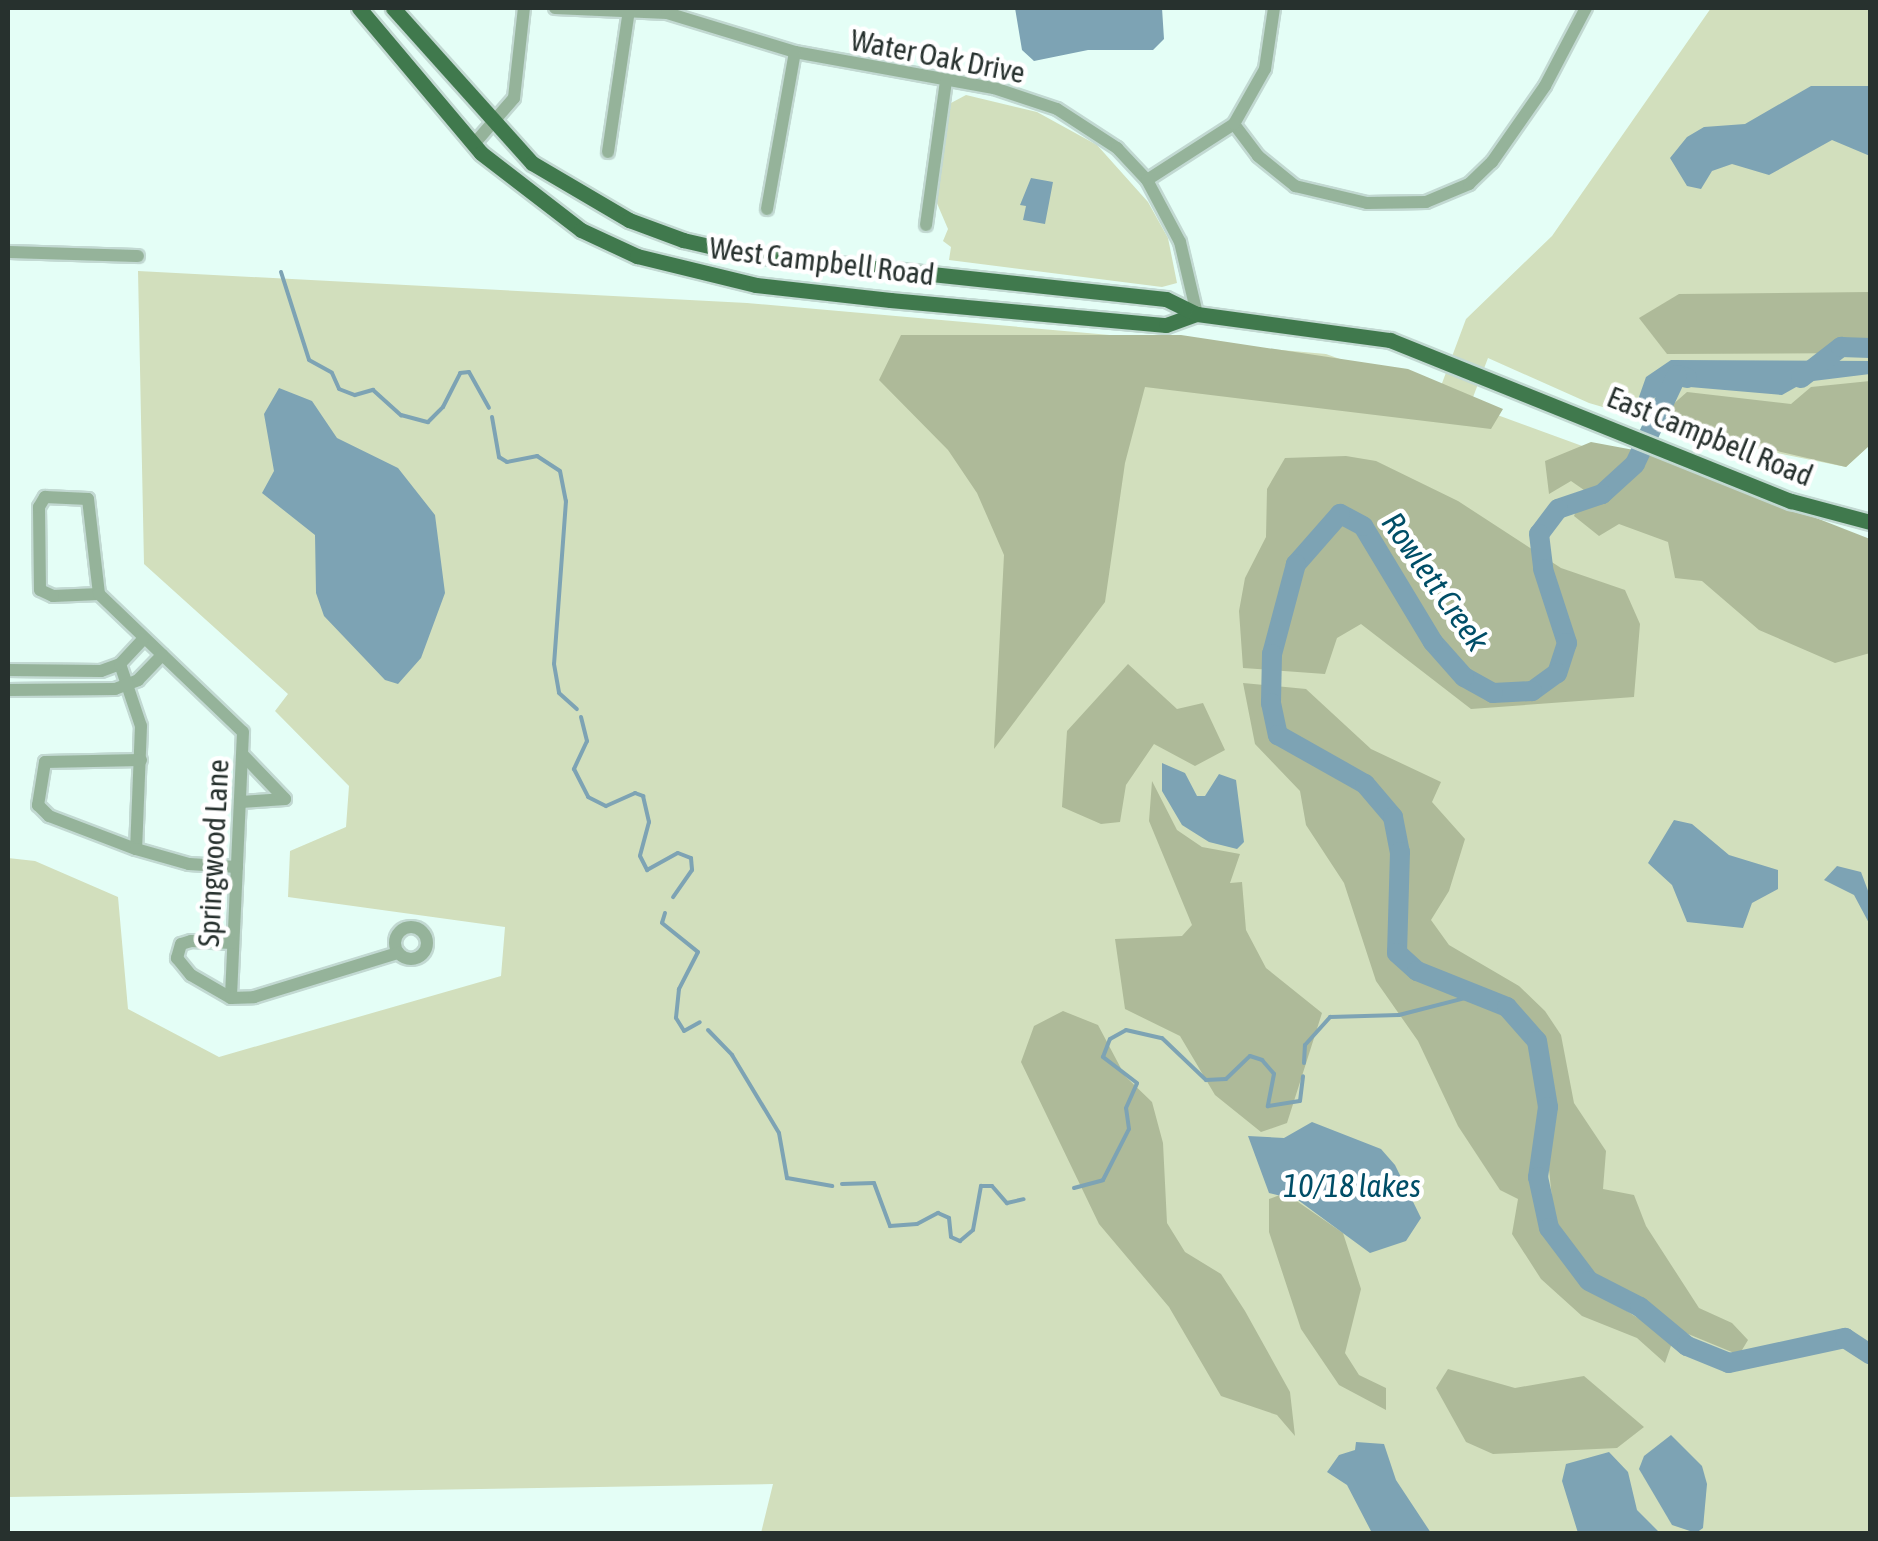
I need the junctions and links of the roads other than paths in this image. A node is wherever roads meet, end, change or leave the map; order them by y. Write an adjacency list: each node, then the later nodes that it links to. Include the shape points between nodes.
1 (359, 8): 12 (main road, West Campbell Road)
2 (393, 8): 11 (main road, West Campbell Road)
3 (524, 8): 11 (street, via 520,78)
4 (555, 8): 7 (street, Water Oak Drive)
5 (1274, 8): 10 (street, via 1265,69)
6 (1586, 8): 10 (street, via 1503,148 1483,172 1446,196 1401,205 1327,197 1277,175)
7 (629, 10): 8 (street, Water Oak Drive, via 667,13); 13 (street)
8 (794, 52): 9 (street, Water Oak Drive); 15 (street)
9 (946, 82): 14 (street, Water Oak Drive, via 1057,109 1116,148); 16 (street)
10 (1234, 124): 14 (street)
11 (495, 126): 12 (street); 19 (main road, West Campbell Road, via 532,163 577,192 683,240 801,261 1166,299)
12 (474, 144): 19 (main road, West Campbell Road, via 581,230 699,275 1130,322 1166,324)
13 (608, 152)
14 (1148, 180): 19 (street, Water Oak Drive, via 1180,242)
15 (766, 209)
16 (926, 225)
17 (8, 252): 18 (street)
18 (138, 256)
19 (1197, 314): 20 (main road, West Campbell Road, via 1390,340)
20 (1531, 392): 21 (main road, East Campbell Road, via 1790,501)
21 (1870, 522)
22 (99, 594): 22 (street, via 88,499 45,497 39,506 41,592); 23 (street, Springwood Lane)
23 (142, 640): 24 (street, Springwood Lane); 25 (street)
24 (162, 655): 27 (street); 29 (street, Springwood Lane, via 243,732)
25 (120, 664): 26 (street, via 101,671); 27 (street)
26 (8, 670)
27 (130, 684): 28 (street, via 102,691); 30 (street, via 140,716)
28 (8, 690)
29 (244, 756): 31 (street, Springwood Lane); 31 (street, via 284,799)
30 (141, 760): 32 (street); 32 (street, via 51,760 38,769 43,811)
31 (240, 802): 33 (street, Springwood Lane)
32 (136, 849): 33 (street, via 188,864)
33 (237, 868): 34 (street, Springwood Lane)
34 (232, 943): 36 (street, Springwood Lane); 36 (street, via 191,940 177,950 191,976)
35 (398, 953): 36 (street, via 254,998)
36 (232, 998)

